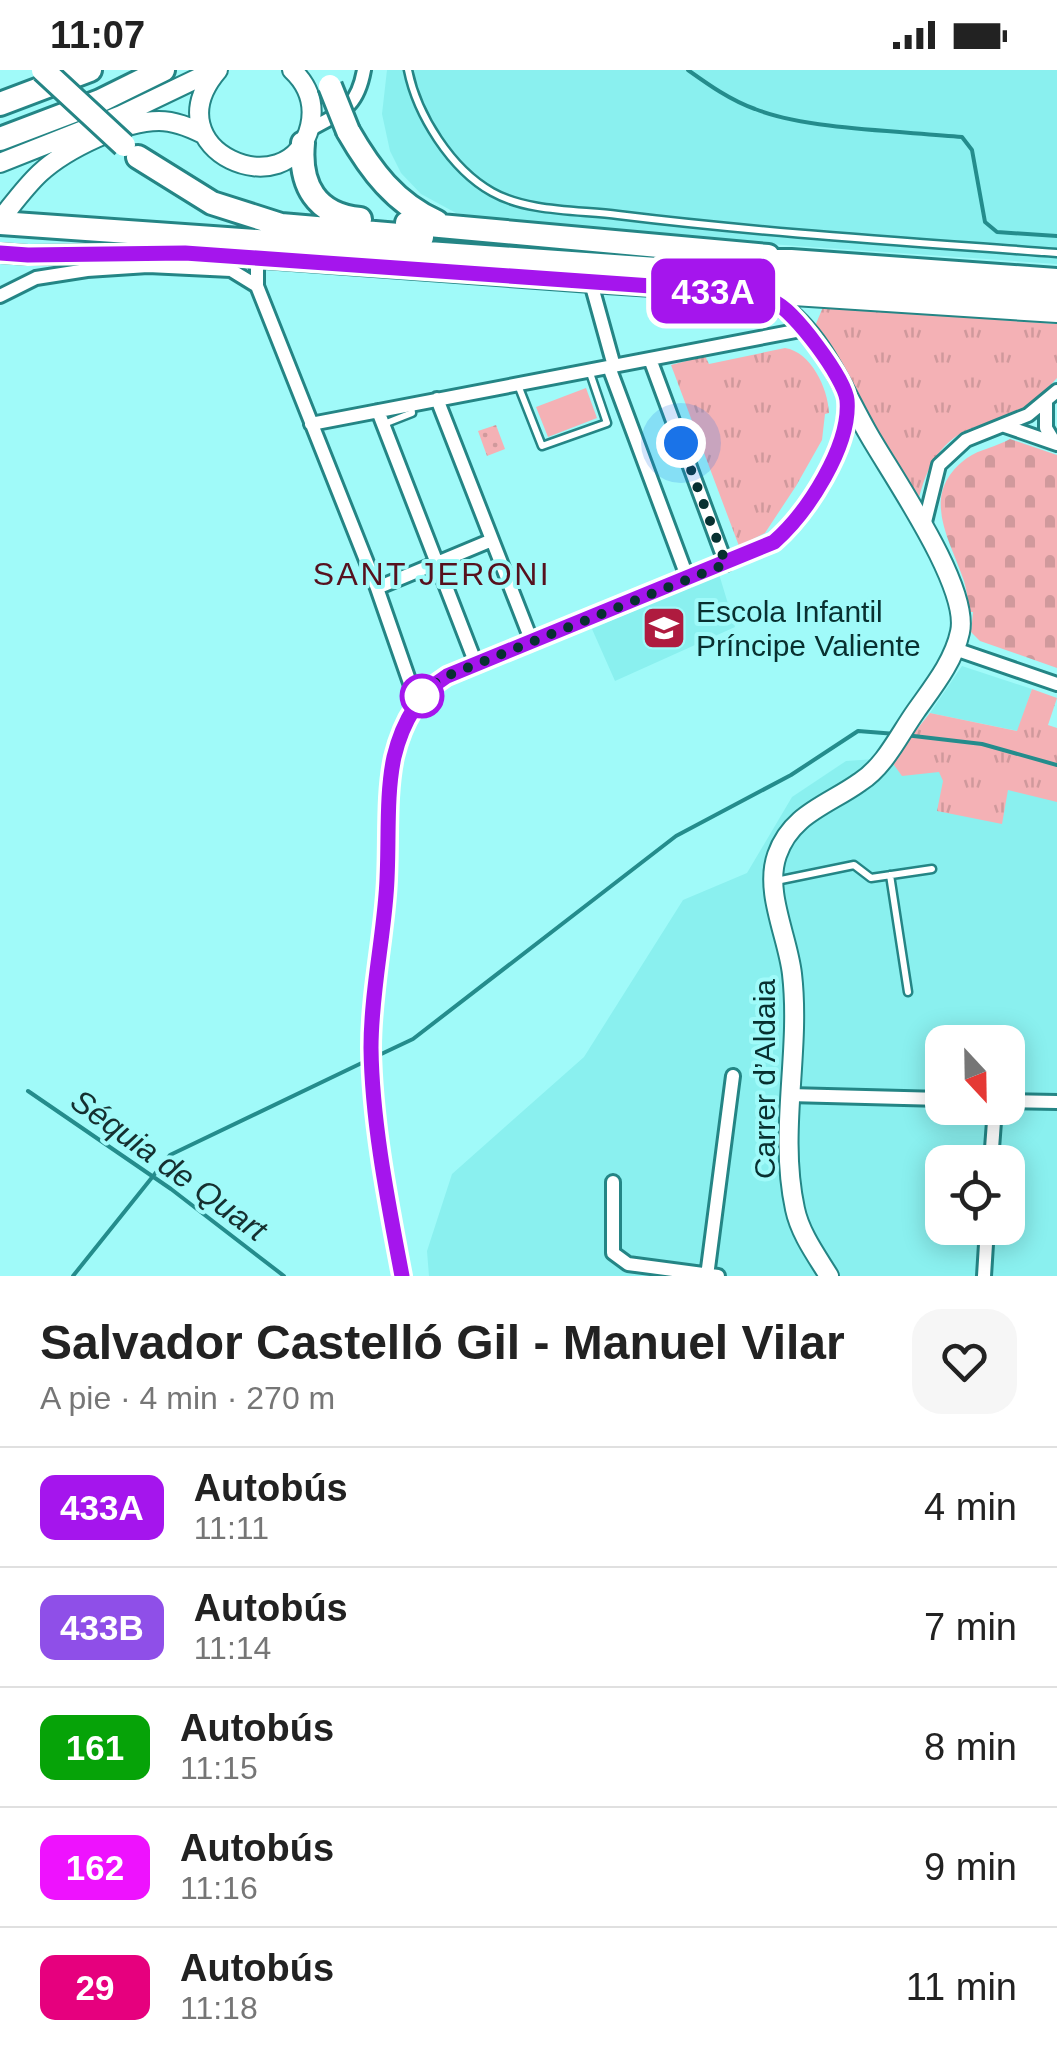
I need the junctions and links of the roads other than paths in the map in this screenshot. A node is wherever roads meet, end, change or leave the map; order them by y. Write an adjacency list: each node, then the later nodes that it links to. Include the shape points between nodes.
1 (43, 70): 14 (highway, bridge)
2 (90, 70): 9 (highway)
3 (163, 70): 13 (highway)
4 (216, 70): 11 (street, via 199,104); 15 (street)
5 (292, 70): 8 (street)
6 (364, 70): 10 (street)
7 (408, 70): 20 (lane, via 432,129 462,169 493,193 529,204 749,231)
8 (323, 85): 10 (street, via 332,107); 12 (street); 17 (highway, bridge, via 380,181)
9 (0, 104)
10 (349, 106): 12 (street)
11 (203, 134): 12 (street, via 226,159 251,167 285,160); 16 (street, via 154,121 90,142 39,174)
12 (306, 136): 17 (highway, via 306,185 331,213)
13 (0, 139)
14 (131, 151): 17 (highway, via 212,203 265,221); 18 (highway, via 178,193 231,222 281,235)
15 (0, 163)
16 (7, 222): 18 (highway)
17 (441, 233): 22 (highway)
18 (410, 250): 28 (highway)
19 (0, 252): 21 (street)
20 (1057, 253)
21 (262, 258): 23 (street); 24 (street)
22 (1057, 280)
23 (591, 284): 25 (street); 32 (street)
24 (256, 286): 26 (street, via 230,270 148,266 36,278); 40 (street)
25 (736, 292): 27 (street); 30 (street, Carrer d’Aldaia, via 777,302)
26 (0, 296)
27 (825, 296): 29 (street); 30 (street)
28 (1057, 297)
29 (1057, 312)
30 (806, 329): 31 (street); 36 (street, Carrer d’Aldaia)
31 (650, 359): 32 (street); 46 (street)
32 (612, 366): 33 (street); 47 (street)
33 (590, 370): 34 (street); 34 (lane, via 607,422 542,446)
34 (518, 384): 37 (street)
35 (1057, 391): 38 (street)
36 (847, 397): 43 (street, Carrer d’Aldaia); 46 (street, via 842,438 788,529)
37 (437, 400): 39 (street); 44 (street)
38 (1046, 403): 41 (street); 42 (street, via 1046,428)
39 (380, 417): 40 (street); 45 (street)
40 (312, 424): 48 (street)
41 (1005, 426): 42 (street); 43 (street, via 966,440 939,465)
42 (1056, 443)
43 (924, 528): 50 (street, Carrer d’Aldaia, via 961,609)
44 (492, 540): 45 (street); 49 (street)
45 (437, 562): 48 (street); 51 (street)
46 (726, 564): 47 (street)
47 (688, 579): 49 (street)
48 (377, 588): 53 (street)
49 (532, 642): 51 (street)
50 (954, 649): 52 (street); 56 (street, Carrer d’Aldaia, via 874,772 795,822 778,852)
51 (476, 664): 53 (street, via 430,686)
52 (1057, 684)
53 (416, 702): 66 (street, via 394,759 371,1048)
54 (932, 870): 55 (lane)
55 (890, 875): 56 (lane, via 871,878 854,864); 57 (lane)
56 (774, 881): 59 (street, Carrer d’Aldaia, via 794,1000)
57 (908, 992)
58 (733, 1076): 65 (street)
59 (788, 1095): 60 (street); 68 (street, Carrer d’Aldaia, via 796,1215)
60 (925, 1099)
61 (1025, 1101): 62 (street)
62 (1057, 1102)
63 (614, 1182): 65 (street, via 613,1253 628,1264)
64 (986, 1245): 69 (street)
65 (707, 1275): 67 (street)
66 (402, 1276)
67 (718, 1276)
68 (829, 1276)
69 (984, 1276)

